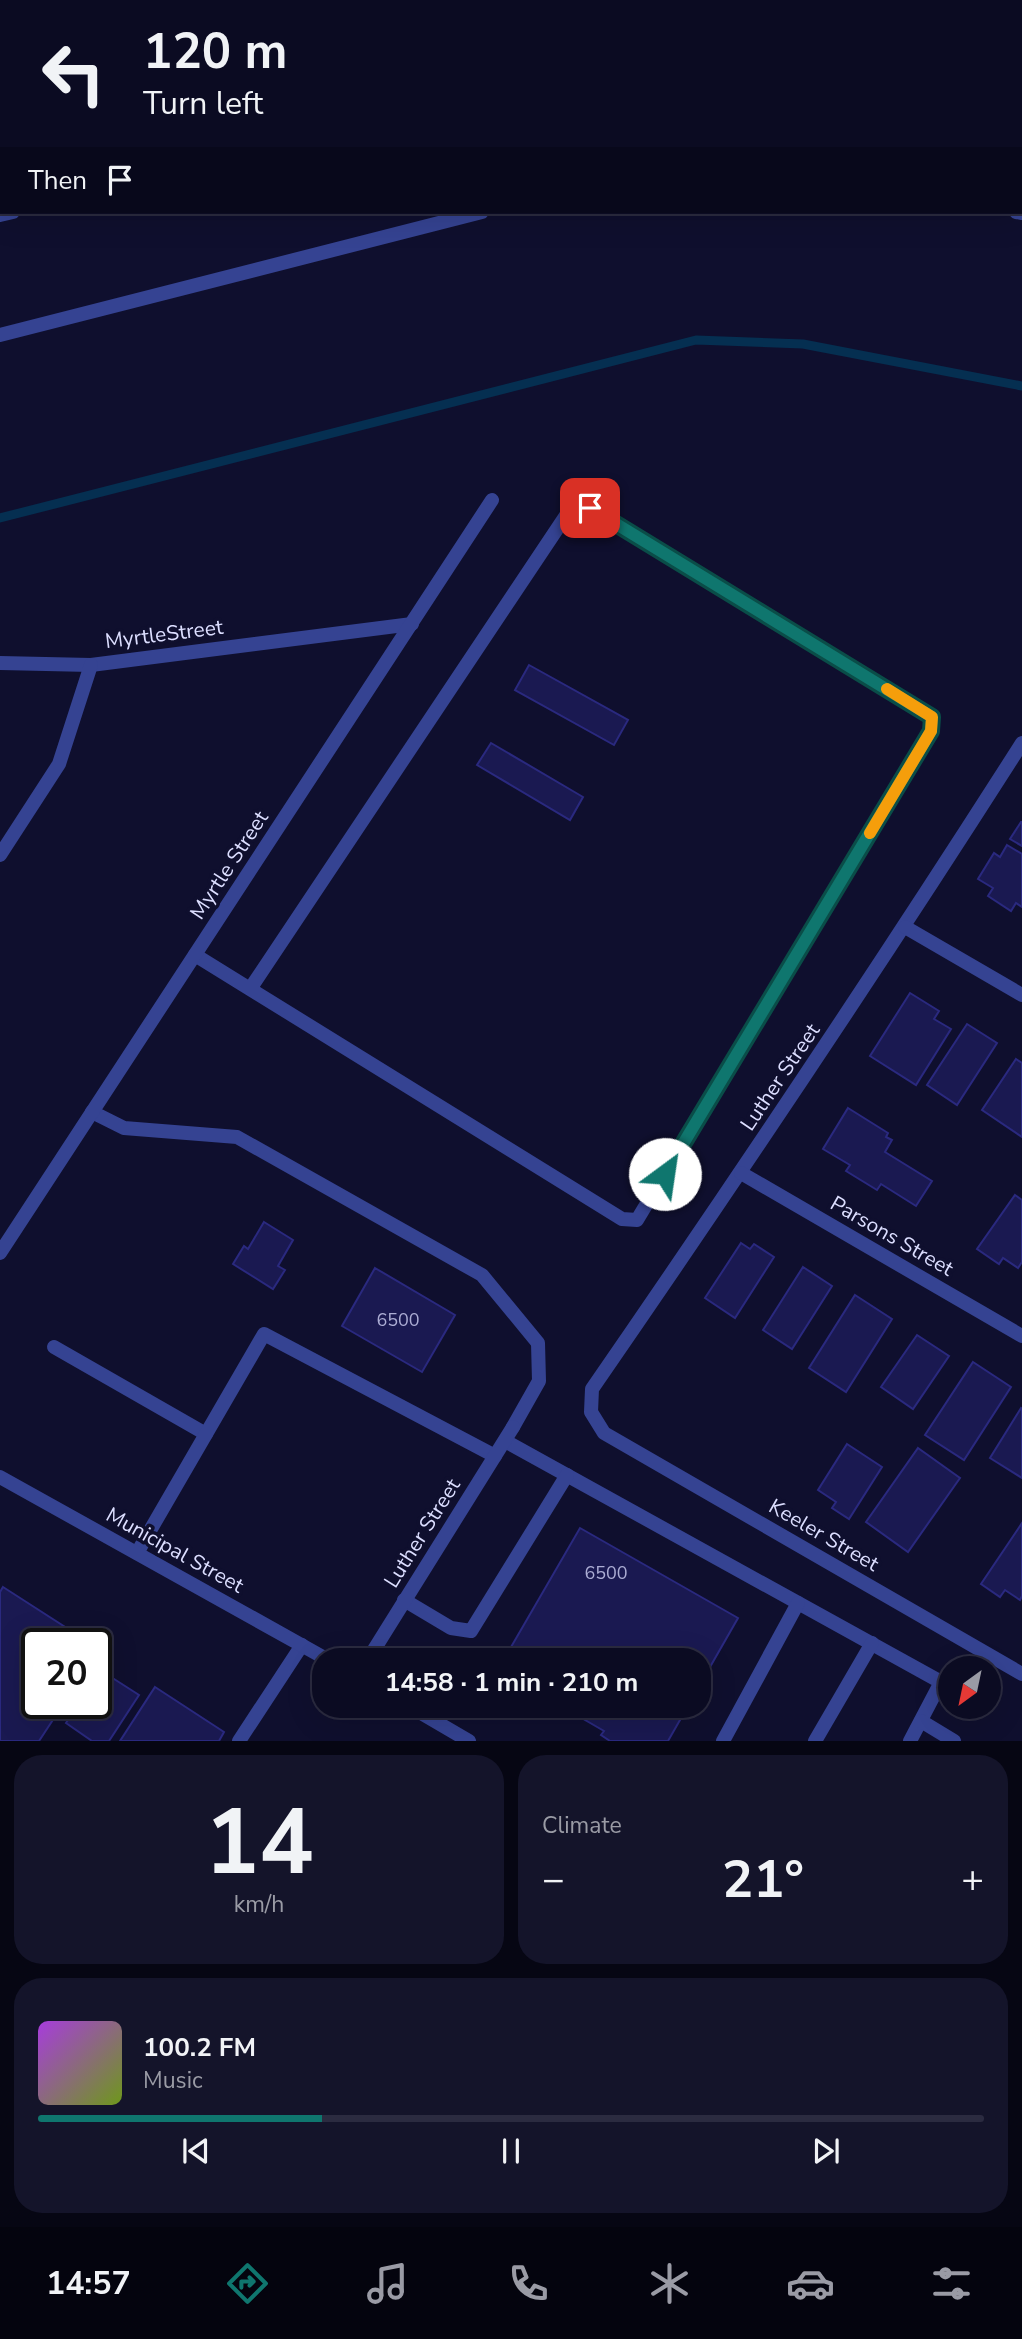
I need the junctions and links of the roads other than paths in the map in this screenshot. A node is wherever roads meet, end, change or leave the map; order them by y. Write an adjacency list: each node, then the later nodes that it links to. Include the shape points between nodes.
1 (474, 214): 2 (street)
2 (0, 335)
3 (492, 500): 4 (street, Myrtle Street)
4 (412, 624): 6 (street, MyrtleStreet); 10 (street, Myrtle Street)
5 (0, 663): 6 (street)
6 (91, 664): 8 (street, MyrtleStreet, via 59,764)
7 (1022, 743): 9 (street, Luther Street)
8 (0, 855)
9 (905, 927): 12 (street); 14 (street, Luther Street)
10 (195, 955): 11 (street); 13 (street, Myrtle Street)
11 (250, 989): 11 (street, via 622,1219 636,1220 931,731 932,717 590,508 569,512)
12 (1022, 995)
13 (92, 1112): 15 (street, Myrtle Street); 20 (street, Luther Street, via 124,1129 237,1137 482,1275 538,1343 539,1381)
14 (741, 1173): 16 (street, Parsons Street); 18 (street, Luther Street, via 592,1389 591,1412)
15 (0, 1253)
16 (1022, 1336)
17 (54, 1347): 19 (street)
18 (604, 1433): 31 (street, Keeler Street)
19 (206, 1434): 21 (street, via 264,1334); 24 (street)
20 (505, 1440): 21 (street, Luther Street); 22 (street)
21 (495, 1456): 25 (street, Luther Street)
22 (567, 1475): 25 (street, via 471,1631 452,1628); 26 (street)
23 (0, 1477): 24 (street, Municipal Street)
24 (137, 1553): 28 (street, Municipal Street)
25 (404, 1600): 29 (street, Luther Street)
26 (798, 1603): 27 (street); 36 (street)
27 (872, 1643): 33 (street, via 941,1682); 37 (street)
28 (302, 1645): 30 (street, Municipal Street); 34 (street)
29 (375, 1648)
30 (312, 1651)
31 (1022, 1674)
32 (430, 1718): 35 (street)
33 (921, 1721): 38 (street); 39 (street)
34 (239, 1741)
35 (469, 1741)
36 (723, 1741)
37 (815, 1741)
38 (910, 1741)
39 (954, 1741)

